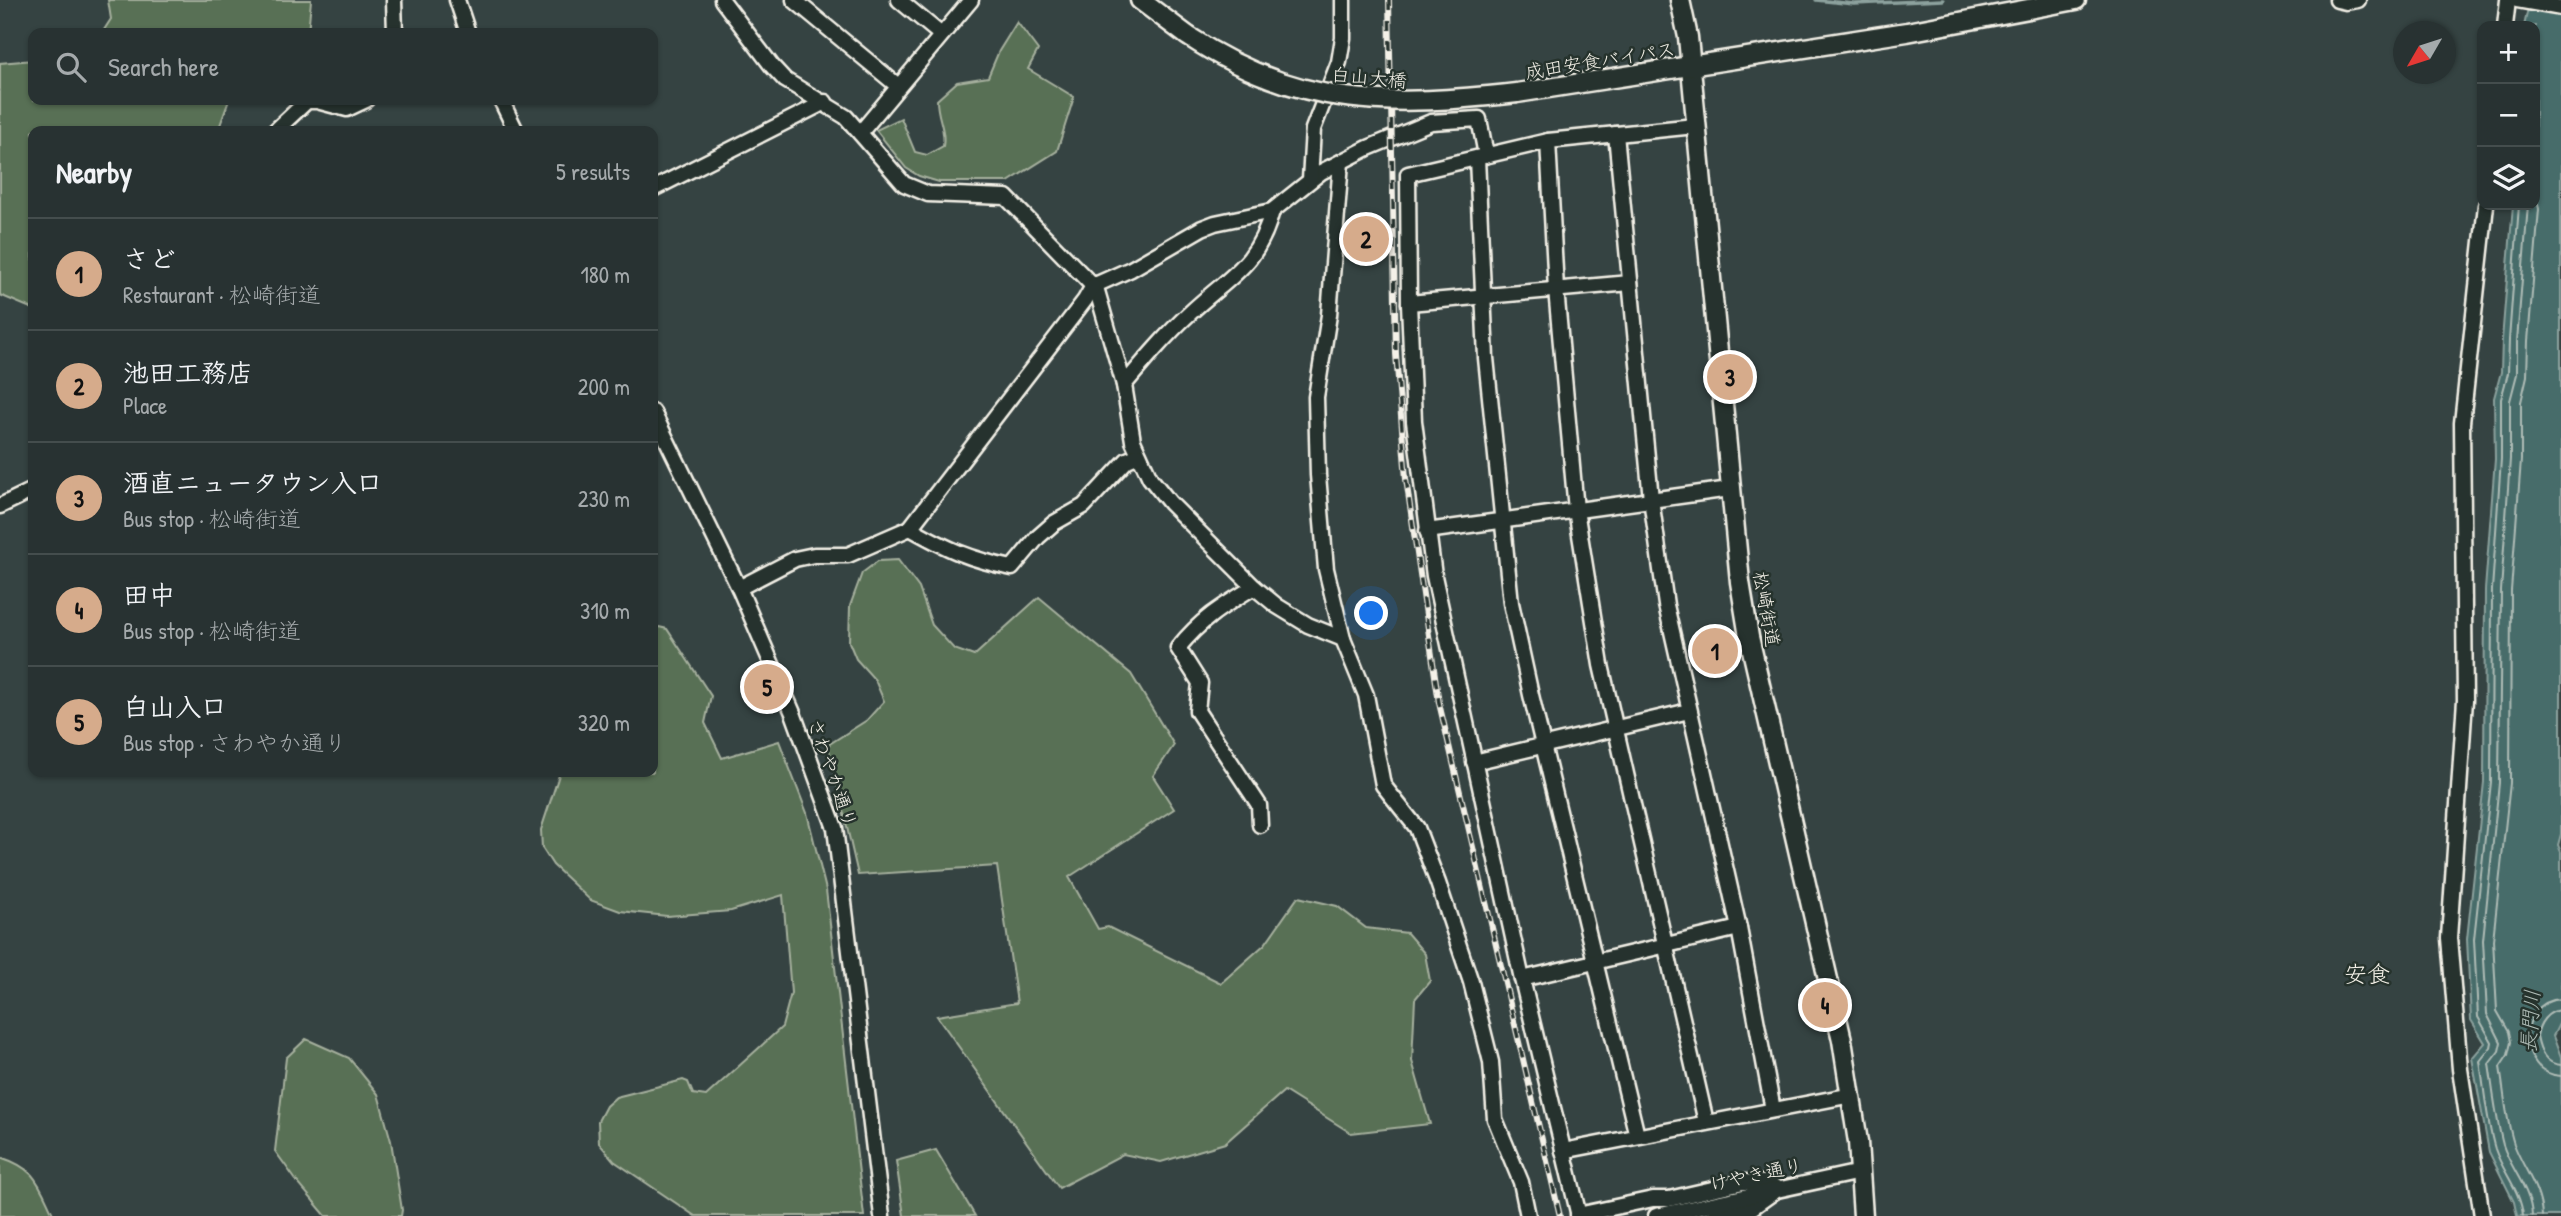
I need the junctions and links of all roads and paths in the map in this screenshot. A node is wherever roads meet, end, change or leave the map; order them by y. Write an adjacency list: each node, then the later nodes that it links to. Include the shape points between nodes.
1 (394, 0): 17 (street)
2 (457, 0): 18 (street)
3 (722, 0): 23 (street, via 779,73)
4 (794, 0): 21 (street)
5 (899, 0): 19 (street)
6 (971, 0): 19 (street)
7 (1140, 0): 22 (main road, 白山大橋, bridge, via 1214,53 1313,92 1348,99 1444,101)
8 (1343, 0): 36 (street, via 1339,62 1313,129)
9 (1681, 0): 20 (main road, 松崎街道)
10 (2076, 0): 20 (main road, 成田安食バイパス)
11 (2337, 0): 12 (street)
12 (2358, 0)
13 (2508, 0): 16 (street)
14 (2517, 0): 15 (street)
15 (2561, 8)
16 (2506, 21)
17 (395, 28)
18 (466, 28)
19 (940, 34): 21 (street)
20 (1690, 67): 22 (main road, 成田安食バイパス); 30 (main road, 松崎街道)
21 (898, 86): 31 (street)
22 (1517, 93)
23 (825, 102): 31 (street); 37 (street)
24 (303, 105): 28 (street)
25 (332, 105): 26 (street, via 347,109)
26 (355, 105)
27 (503, 105): 29 (street)
28 (280, 126)
29 (513, 126)
30 (1695, 126): 32 (street); 48 (main road, 松崎街道)
31 (860, 132): 41 (street, via 892,172 915,190 1006,197)
32 (1616, 134): 33 (street); 40 (street)
33 (1548, 141): 34 (street); 42 (street)
34 (1482, 156): 35 (street, via 1479,119 1431,122); 43 (street); 44 (street, via 1408,174)
35 (1342, 162): 36 (street); 58 (street, via 1329,315 1316,397 1326,569)
36 (1310, 180): 39 (street)
37 (658, 186)
38 (2485, 210): 82 (street, via 2462,423 2465,700 2449,938 2460,1069)
39 (1272, 211): 41 (street, via 1202,228); 45 (street, via 1260,246 1247,264 1189,313)
40 (1630, 284): 42 (street); 50 (street)
41 (1094, 285): 45 (street); 54 (street)
42 (1556, 289): 43 (street); 52 (street)
43 (1483, 295): 44 (street); 53 (street)
44 (1409, 303): 55 (street, via 1414,421)
45 (1124, 385): 47 (street)
46 (658, 422): 57 (street, さわやか通り)
47 (1139, 455): 54 (street, via 1127,460 1084,506 1038,537 1012,568 951,551); 56 (street, via 1170,503)
48 (1730, 489): 50 (street); 68 (main road, 松崎街道, via 1749,637)
49 (28, 492): 51 (street)
50 (1651, 499): 52 (street); 59 (street, via 1666,605)
51 (0, 506)
52 (1576, 510): 53 (street); 60 (street)
53 (1502, 520): 55 (street); 61 (street, via 1511,603)
54 (911, 528): 57 (street, via 848,555 795,559)
55 (1427, 531): 62 (street)
56 (1254, 587): 58 (street, via 1294,618); 63 (street, via 1214,611 1178,648 1200,683 1197,711 1259,805)
57 (739, 588): 77 (street, さわやか通り, via 793,713 835,828)
58 (1343, 639): 78 (street, via 1366,695 1383,785 1417,828 1471,982 1491,1062 1495,1119 1521,1182)
59 (1689, 711): 60 (street); 64 (street)
60 (1615, 727): 61 (street); 65 (street)
61 (1543, 745): 62 (street); 66 (street)
62 (1474, 762): 67 (street)
63 (1260, 825)
64 (1739, 928): 65 (street); 69 (street)
65 (1667, 945): 66 (street); 70 (street)
66 (1596, 961): 67 (street); 71 (street)
67 (1522, 979): 72 (street)
68 (1852, 1095): 69 (street); 73 (main road, 松崎街道)
69 (1773, 1110): 70 (street)
70 (1706, 1122): 71 (street)
71 (1637, 1136): 72 (street)
72 (1563, 1151): 76 (street)
73 (1860, 1172): 74 (street, けやき通り); 81 (main road, 松崎街道)
74 (1778, 1189): 75 (street); 76 (street, via 1768,1183 1743,1182); 79 (street, けやき通り)
75 (1750, 1212): 80 (street)
76 (1579, 1215)
77 (883, 1216)
78 (1528, 1216)
79 (1658, 1216)
80 (1714, 1216)
81 (1863, 1216)
82 (2482, 1216)

